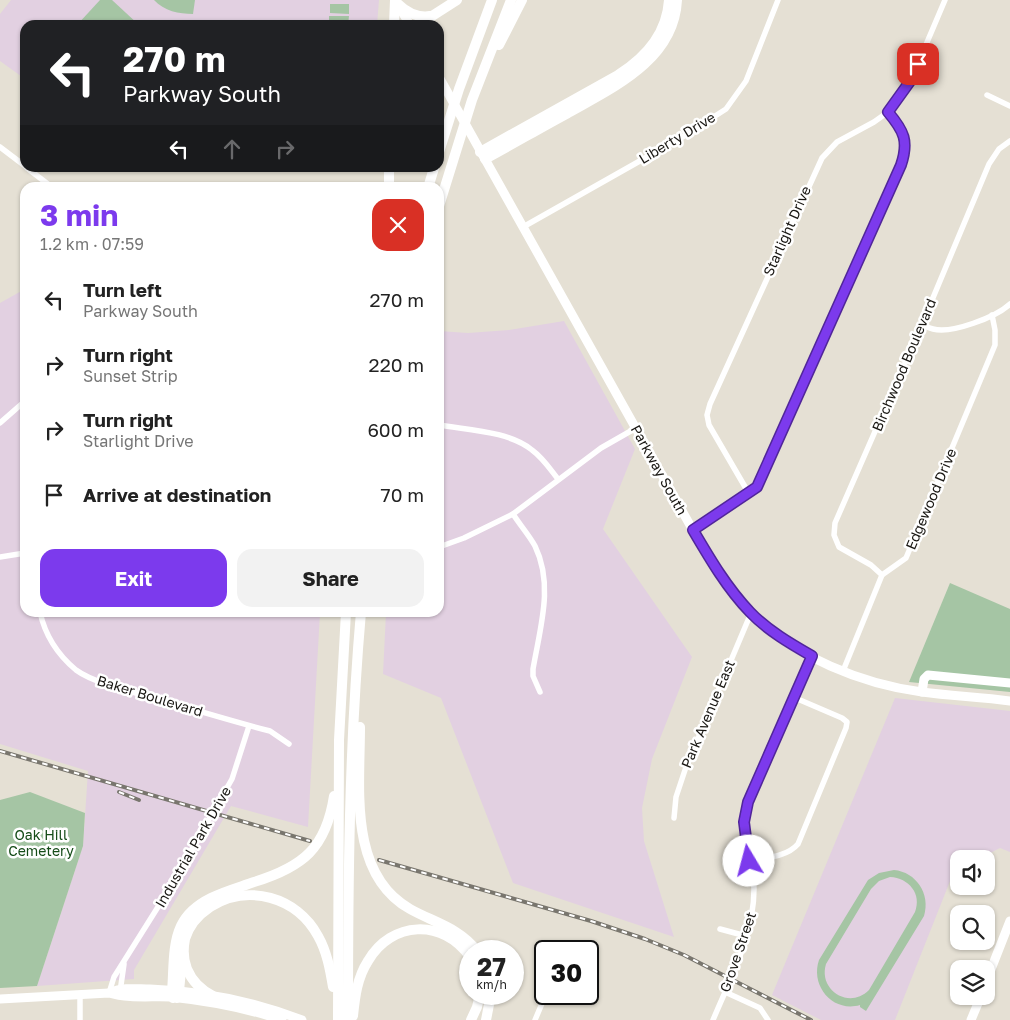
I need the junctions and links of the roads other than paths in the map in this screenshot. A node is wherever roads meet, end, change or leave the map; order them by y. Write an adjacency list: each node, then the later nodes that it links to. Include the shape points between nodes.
1 (457, 0): 10 (highway)
2 (492, 0): 19 (highway)
3 (511, 0): 16 (highway)
4 (522, 0): 16 (highway)
5 (670, 0): 22 (highway, via 660,32 632,66)
6 (677, 0): 22 (highway, via 666,38 638,71)
7 (778, 0): 27 (street, Liberty Drive, via 746,81 726,109)
8 (945, 0): 18 (street, Starlight Drive, via 911,80)
9 (396, 1): 10 (highway, via 408,12 420,16); 11 (highway); 12 (main road)
10 (436, 14): 13 (highway)
11 (394, 20)
12 (407, 20)
13 (426, 20)
14 (444, 87): 22 (main road, Parkway South)
15 (986, 95): 17 (street)
16 (472, 100): 26 (highway)
17 (1010, 106)
18 (888, 112): 36 (street, via 903,133 906,151 901,165 757,487); 36 (street, Starlight Drive, via 837,142 822,158 710,404 709,425)
19 (444, 137)
20 (1010, 141): 30 (street, Birchwood Boulevard, via 999,149 989,164)
21 (0, 147): 23 (street)
22 (483, 156): 27 (main road, Parkway South)
23 (20, 162)
24 (32, 172): 25 (street)
25 (45, 182)
26 (444, 190)
27 (523, 227): 34 (main road, Parkway South)
28 (1010, 304): 29 (street)
29 (992, 315): 30 (street, via 946,330); 42 (street, Edgewood Drive, via 995,346 906,558)
30 (922, 324): 42 (street, Birchwood Boulevard, via 835,523 834,535 839,547)
31 (20, 405): 32 (street)
32 (0, 423)
33 (444, 427): 35 (street, via 515,440 541,457)
34 (636, 428): 35 (street, via 600,448); 38 (main road, Parkway South)
35 (558, 479): 37 (street)
36 (748, 492): 38 (street)
37 (513, 514): 39 (street); 51 (street, via 534,545 544,574 545,602 533,669)
38 (693, 530): 43 (main road, Parkway South, via 709,559)
39 (444, 545)
40 (20, 554): 41 (street)
41 (0, 557)
42 (882, 575): 49 (street)
43 (751, 613): 48 (main road, Parkway South, via 785,641); 58 (street, Park Avenue East, via 686,767 676,797)
44 (42, 617): 55 (street, Baker Boulevard, via 60,654 89,677)
45 (346, 617): 56 (highway)
46 (361, 617): 47 (highway)
47 (359, 642): 64 (highway, via 361,815 370,864 377,880 392,897); 81 (highway, via 350,814)
48 (812, 656): 49 (main road, Parkway South); 53 (street, Grove Street)
49 (843, 671): 52 (main road, Parkway South)
50 (1010, 683): 52 (main road, via 928,675)
51 (540, 692)
52 (922, 692): 54 (main road, Parkway South)
53 (793, 697): 59 (street, Grove Street, via 748,802 744,822); 59 (street, via 842,718 847,722 846,728 798,844 786,853)
54 (1010, 701)
55 (250, 726): 57 (street, Baker Boulevard, via 270,732); 67 (street, Industrial Park Drive, via 232,779)
56 (340, 740): 72 (highway, via 331,809 315,846 287,870 218,894 193,910 178,935); 81 (highway)
57 (289, 744)
58 (674, 818)
59 (749, 861): 63 (street, Grove Street, via 754,887 753,912)
60 (1010, 921): 62 (main road)
61 (720, 929): 63 (street)
62 (1007, 935): 68 (main road)
63 (746, 936): 69 (street, Grove Street)
64 (465, 940)
65 (459, 945): 81 (highway, via 438,932 416,930 393,936 378,948 364,968)
66 (183, 951): 72 (highway); 74 (highway, via 191,976); 81 (highway, via 194,921 216,903 249,895 278,900 301,914 318,935)
67 (125, 962): 70 (street, Industrial Park Drive, via 111,982); 71 (street, Industrial Park Drive)
68 (995, 962)
69 (725, 992): 89 (street, Grove Street); 90 (street, via 760,1008)
70 (109, 993): 71 (main road); 73 (main road)
71 (120, 993): 72 (main road)
72 (175, 994): 74 (main road); 83 (main road)
73 (80, 995): 75 (main road); 82 (street)
74 (213, 996): 84 (main road)
75 (0, 999)
76 (478, 1005): 85 (highway)
77 (481, 1005): 86 (highway)
78 (489, 1005): 87 (highway)
79 (541, 1005): 88 (street)
80 (978, 1005): 91 (main road)
81 (346, 1017)
82 (80, 1020)
83 (282, 1020)
84 (302, 1020)
85 (471, 1020)
86 (478, 1020)
87 (486, 1020)
88 (535, 1020)
89 (713, 1020)
90 (768, 1020)
91 (972, 1020)

